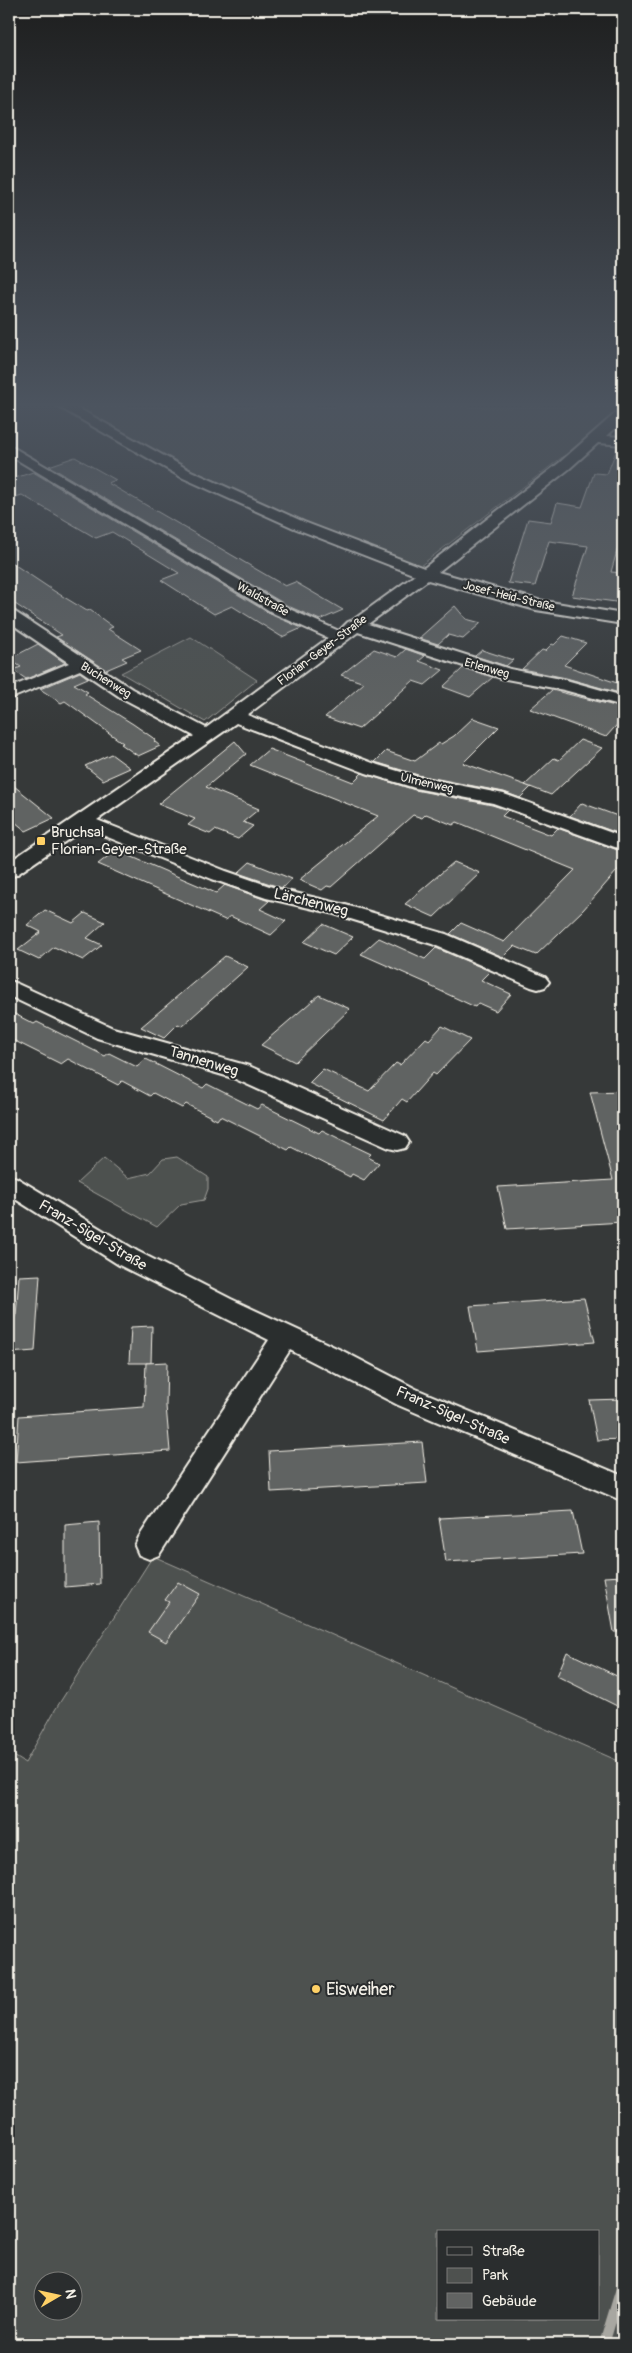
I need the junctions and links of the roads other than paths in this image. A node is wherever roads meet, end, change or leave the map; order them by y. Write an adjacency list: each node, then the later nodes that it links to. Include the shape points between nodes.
1 (123, 517): 8 (street, Waldstraße, via 281,611)
2 (281, 517): 4 (street, Josef-Heid-Straße)
3 (498, 517): 4 (street, Florian-Geyer-Straße)
4 (426, 574): 6 (street, Josef-Heid-Straße, via 536,605); 7 (street, Florian-Geyer-Straße)
5 (9, 615): 9 (street, Buchenweg)
6 (623, 619)
7 (354, 625): 8 (street, Florian-Geyer-Straße); 11 (street, Erlenweg, via 507,674 566,685)
8 (339, 637): 12 (street, Florian-Geyer-Straße)
9 (80, 664): 10 (street); 13 (street, Buchenweg, via 126,693)
10 (9, 694)
11 (623, 701)
12 (234, 716): 13 (street, Florian-Geyer-Straße); 15 (street, Ulmenweg, via 372,769 415,782 497,798)
13 (208, 736): 14 (street, Florian-Geyer-Straße)
14 (84, 821): 16 (street, Florian-Geyer-Straße); 17 (street, Lärchenweg, via 273,894 335,908 439,939)
15 (623, 844)
16 (11, 865)
17 (538, 982)
18 (9, 987): 19 (street, Tannenweg, via 105,1033 241,1072)
19 (397, 1142)
20 (9, 1184): 21 (street, Franz-Sigel-Straße, via 128,1258)
21 (285, 1337): 22 (street, Franz-Sigel-Straße, via 407,1397); 23 (street)
22 (623, 1489)
23 (149, 1546)

